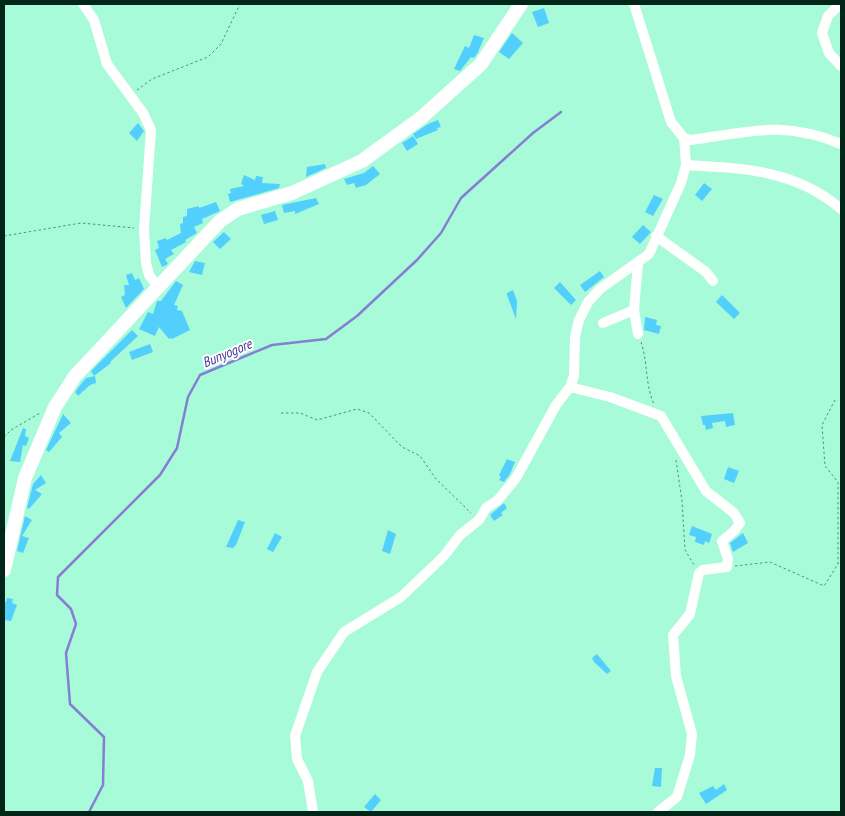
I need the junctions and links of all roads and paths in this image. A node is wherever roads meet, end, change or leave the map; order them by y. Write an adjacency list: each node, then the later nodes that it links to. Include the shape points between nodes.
1 (83, 4): 7 (street, via 94,20 107,64)
2 (240, 4): 7 (path, via 221,44 208,57 152,79)
3 (521, 4): 17 (main road, via 482,64 421,118 362,161 292,193 238,209 220,221)
4 (634, 4): 8 (street, via 671,122)
5 (840, 4): 6 (street, via 828,16 822,33 829,53)
6 (841, 66)
7 (130, 95): 12 (street, via 150,130)
8 (684, 138): 9 (street, via 691,140 777,128); 10 (street)
9 (841, 144)
10 (686, 165): 11 (street, via 791,178 812,188); 14 (street)
11 (841, 209)
12 (144, 230): 13 (path, via 81,223); 17 (street, via 149,275)
13 (4, 236)
14 (656, 236): 15 (street, via 649,254); 16 (street, via 706,272)
15 (638, 262): 18 (street); 21 (street, via 600,289 578,320 574,376)
16 (713, 281)
17 (158, 287): 23 (main road, via 74,376)
18 (634, 310): 19 (street); 20 (street)
19 (604, 323)
20 (638, 334): 25 (path, via 646,354 650,396)
21 (570, 387): 25 (street); 28 (street, via 556,405 516,478 498,500 486,508)
22 (835, 400): 29 (path, via 822,425 825,466 838,482 838,564 824,586 770,562)
23 (54, 407): 26 (path, via 32,417); 30 (main road, via 24,478)
24 (281, 414): 28 (path, via 300,414 317,420 357,409 369,413 402,447 420,456 436,479)
25 (661, 416): 29 (street, via 706,491 734,513 740,523 722,541)
26 (4, 437)
27 (675, 454): 31 (path, via 685,550)
28 (479, 520): 32 (street, via 460,535 444,556 401,597 344,632 317,672 295,736 297,759 308,781)
29 (727, 567): 31 (street)
30 (4, 570)
31 (699, 573): 33 (street, via 690,614 673,635 676,676 692,734 690,755 677,797)
32 (313, 812)
33 (658, 812)

